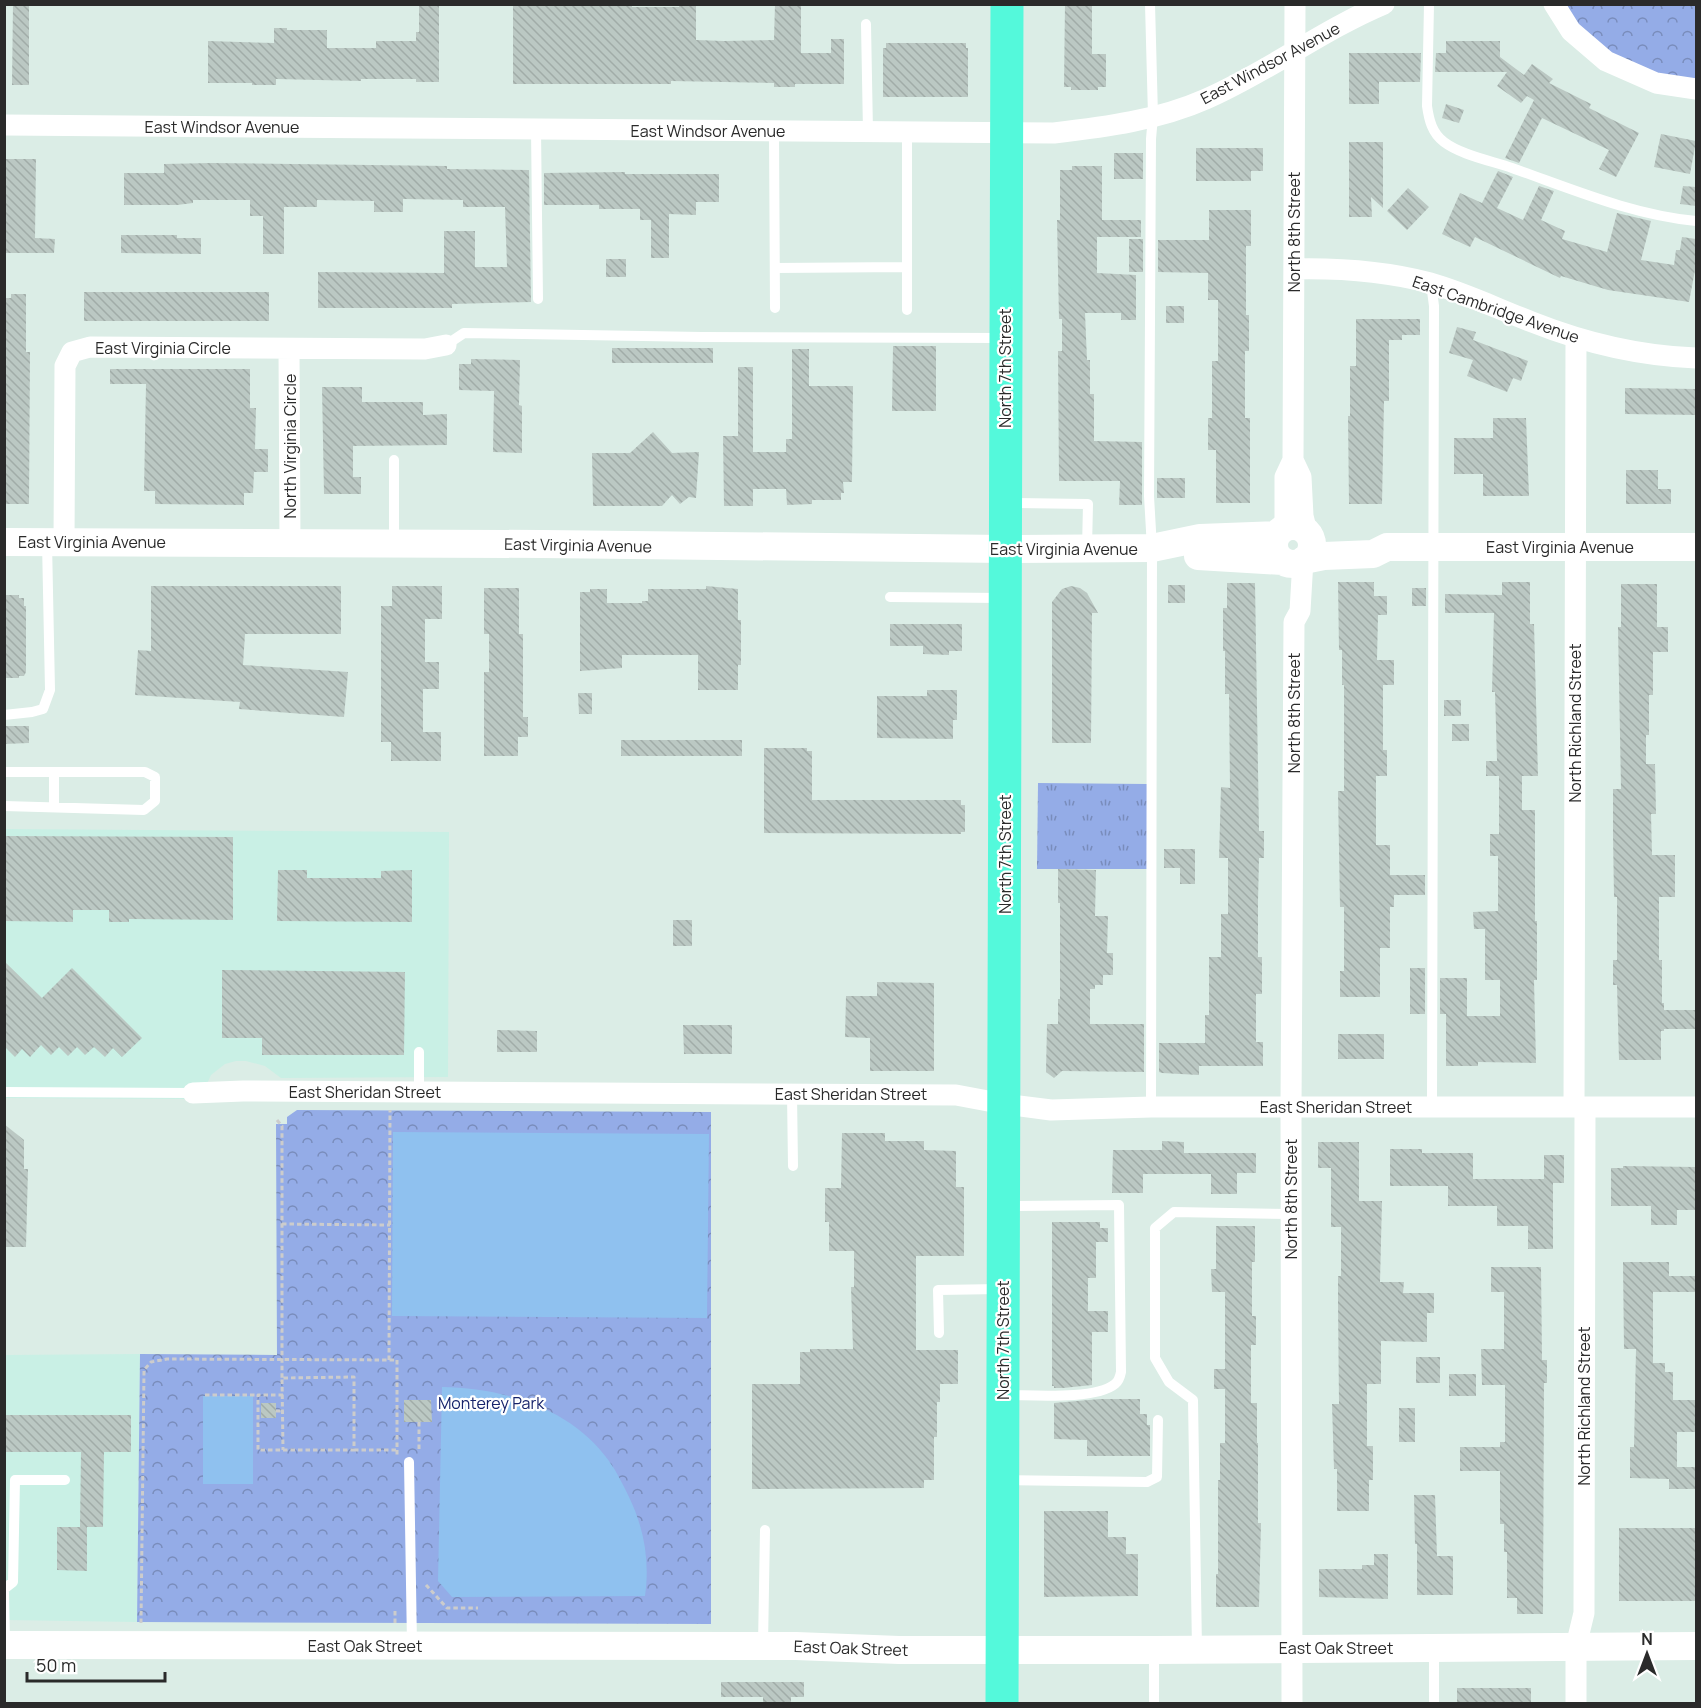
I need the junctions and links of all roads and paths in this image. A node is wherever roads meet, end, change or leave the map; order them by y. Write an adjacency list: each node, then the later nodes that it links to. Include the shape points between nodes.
1 (1007, 4): 16 (main road, North 7th Street)
2 (1150, 4): 10 (lane)
3 (1295, 4): 8 (street, North 8th Street)
4 (1384, 4): 8 (street, East Windsor Avenue)
5 (1428, 4): 17 (lane, via 1427,106 1434,132 1443,142 1638,212)
6 (1554, 4): 9 (street, via 1571,31 1606,61 1656,83)
7 (866, 24): 14 (lane)
8 (1295, 51): 10 (street, East Windsor Avenue, via 1205,99); 20 (street, North 8th Street)
9 (1696, 89)
10 (1154, 116): 16 (street, East Windsor Avenue, via 1076,130); 40 (lane, via 1149,496)
11 (4, 125): 12 (street, East Windsor Avenue)
12 (536, 129): 13 (street, East Windsor Avenue); 22 (lane)
13 (774, 131): 14 (street, East Windsor Avenue); 19 (lane)
14 (868, 132): 15 (street, East Windsor Avenue)
15 (907, 132): 16 (street, East Windsor Avenue); 18 (lane)
16 (1006, 133): 25 (main road, North 7th Street)
17 (1696, 221)
18 (907, 267): 19 (lane); 24 (lane)
19 (775, 268): 23 (lane)
20 (1294, 269): 21 (street, East Cambridge Avenue, via 1368,271); 36 (street, North 8th Street, via 1293,460 1301,477 1303,516)
21 (1431, 283): 26 (street, East Cambridge Avenue); 41 (lane)
22 (538, 299)
23 (775, 308)
24 (907, 310)
25 (1005, 338): 27 (lane, via 464,333); 31 (main road, North 7th Street)
26 (1576, 338): 29 (street, East Cambridge Avenue, via 1628,351); 37 (street, North Richland Street)
27 (446, 345): 28 (street, East Virginia Circle, via 425,349)
28 (290, 349): 33 (street, East Virginia Circle, via 90,347 72,352 65,366); 34 (street, North Virginia Circle)
29 (1696, 358)
30 (394, 460): 35 (lane)
31 (1005, 503): 39 (lane, via 1088,504); 42 (main road, North 7th Street)
32 (4, 542): 33 (street, East Virginia Avenue)
33 (56, 542): 34 (street, East Virginia Avenue); 45 (lane, via 48,697 43,709)
34 (290, 543): 35 (street, East Virginia Avenue)
35 (394, 543): 42 (street, East Virginia Avenue)
36 (1293, 547): 40 (street, East Virginia Avenue, via 1200,557); 41 (street, East Virginia Avenue, via 1371,539 1387,548); 58 (street, North 8th Street, via 1287,572 1287,611 1294,622)
37 (1575, 547): 38 (street, East Virginia Avenue); 41 (street, East Virginia Avenue); 59 (street, North Richland Street)
38 (1696, 547)
39 (1088, 548): 40 (street, East Virginia Avenue); 42 (street, East Virginia Avenue)
40 (1152, 548): 57 (lane)
41 (1434, 548): 56 (lane)
42 (1006, 549): 44 (main road, North 7th Street)
43 (890, 597): 44 (lane)
44 (1005, 598): 55 (main road, North 7th Street)
45 (4, 714)
46 (4, 772): 47 (lane)
47 (54, 772): 49 (lane); 49 (lane, via 145,772 155,777 155,801 144,810)
48 (4, 807): 49 (lane)
49 (54, 807)
50 (419, 1052): 52 (lane)
51 (4, 1092): 53 (lane, East Sheridan Street)
52 (419, 1092): 53 (street, East Sheridan Street); 54 (street, East Sheridan Street)
53 (193, 1093)
54 (792, 1094): 55 (street, East Sheridan Street, via 956,1095); 63 (lane)
55 (1004, 1104): 57 (street, East Sheridan Street, via 1051,1110); 64 (main road, North 7th Street)
56 (1432, 1106): 58 (street, East Sheridan Street); 59 (street, East Sheridan Street)
57 (1151, 1107): 58 (street, East Sheridan Street)
58 (1291, 1107): 65 (street, North 8th Street)
59 (1579, 1107): 60 (street, East Sheridan Street); 95 (street, North Richland Street, via 1584,1613)
60 (1696, 1107)
61 (390, 1108): 67 (path)
62 (278, 1120): 66 (path, via 282,1126)
63 (794, 1166)
64 (1004, 1206): 68 (main road, North 7th Street); 76 (lane, via 1119,1205 1121,1372 1118,1382 1093,1394)
65 (1291, 1214): 98 (street, North 8th Street); 101 (lane, via 1174,1212 1155,1228 1155,1358 1168,1382 1193,1400)
66 (282, 1224): 67 (path); 70 (path)
67 (390, 1225): 71 (path)
68 (1004, 1288): 69 (lane, via 938,1290); 76 (main road, North 7th Street)
69 (939, 1333)
70 (282, 1360): 71 (path); 72 (path); 91 (path, via 167,1359 151,1362 144,1370)
71 (389, 1360): 82 (path, via 398,1360 397,1450)
72 (282, 1378): 75 (path); 82 (path, via 354,1377)
73 (205, 1395): 74 (path)
74 (258, 1395): 75 (path); 81 (path, via 258,1450)
75 (283, 1395): 78 (path)
76 (1003, 1396): 86 (main road, North 7th Street)
77 (276, 1412): 78 (path)
78 (283, 1412): 81 (path)
79 (1158, 1420): 86 (lane, via 1157,1477 1147,1482)
80 (419, 1422): 83 (path)
81 (283, 1450): 82 (path)
82 (354, 1450)
83 (419, 1450)
84 (409, 1462): 88 (lane)
85 (65, 1479): 89 (lane, via 15,1479 13,1582)
86 (1003, 1480): 99 (main road, North 7th Street)
87 (765, 1530): 94 (lane)
88 (411, 1571): 90 (path, via 426,1572 426,1587 447,1608); 93 (lane)
89 (4, 1591): 92 (lane)
90 (478, 1608)
91 (141, 1624)
92 (5, 1645): 93 (street, East Oak Street)
93 (412, 1646): 94 (street, East Oak Street)
94 (763, 1646): 99 (street, East Oak Street)
95 (1576, 1646): 96 (street, East Oak Street); 97 (street, East Oak Street); 106 (street, North Richland Street)
96 (1696, 1646)
97 (1434, 1647): 98 (street, East Oak Street); 105 (lane)
98 (1292, 1648): 101 (street, East Oak Street); 104 (street, North 8th Street)
99 (1002, 1650): 100 (street, East Oak Street); 102 (main road, North 7th Street)
100 (1154, 1650): 101 (street, East Oak Street); 103 (lane)
101 (1197, 1650)
102 (1002, 1704)
103 (1154, 1704)
104 (1292, 1704)
105 (1434, 1704)
106 (1576, 1704)

